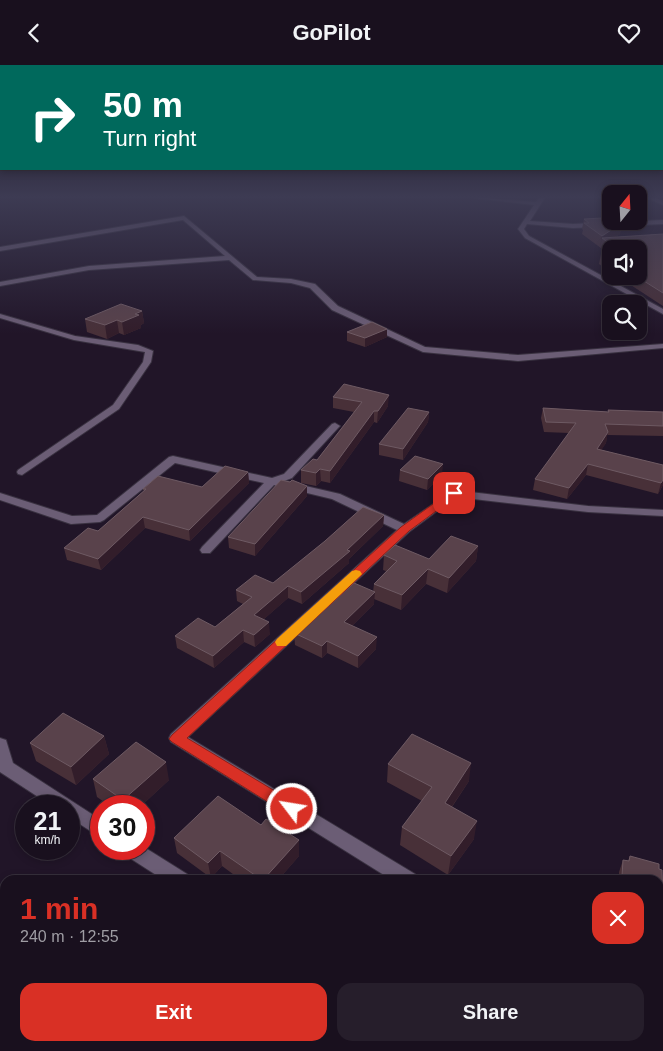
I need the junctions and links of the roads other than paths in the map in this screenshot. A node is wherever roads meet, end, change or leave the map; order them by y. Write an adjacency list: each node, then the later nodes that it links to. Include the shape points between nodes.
1 (41, 242): 4 (street)
2 (212, 242): 5 (street)
3 (535, 242): 7 (street)
4 (0, 249)
5 (231, 258): 6 (street, via 89,268); 9 (street, via 255,279 312,286 335,308 423,349 518,358)
6 (0, 283)
7 (663, 312)
8 (0, 316): 11 (street, via 74,338 149,351 147,362 116,407)
9 (663, 346)
10 (335, 426): 12 (street, via 288,476)
11 (22, 472)
12 (271, 482): 13 (street, via 173,459 100,518 71,520); 15 (street, via 336,496); 16 (street)
13 (0, 496)
14 (663, 513): 15 (street, via 588,509 454,493)
15 (405, 529): 21 (street, via 177,739)
16 (206, 550)
17 (0, 744): 18 (street, via 6,767)
18 (49, 795)
19 (149, 860): 20 (street)
20 (172, 875)
21 (400, 875)

